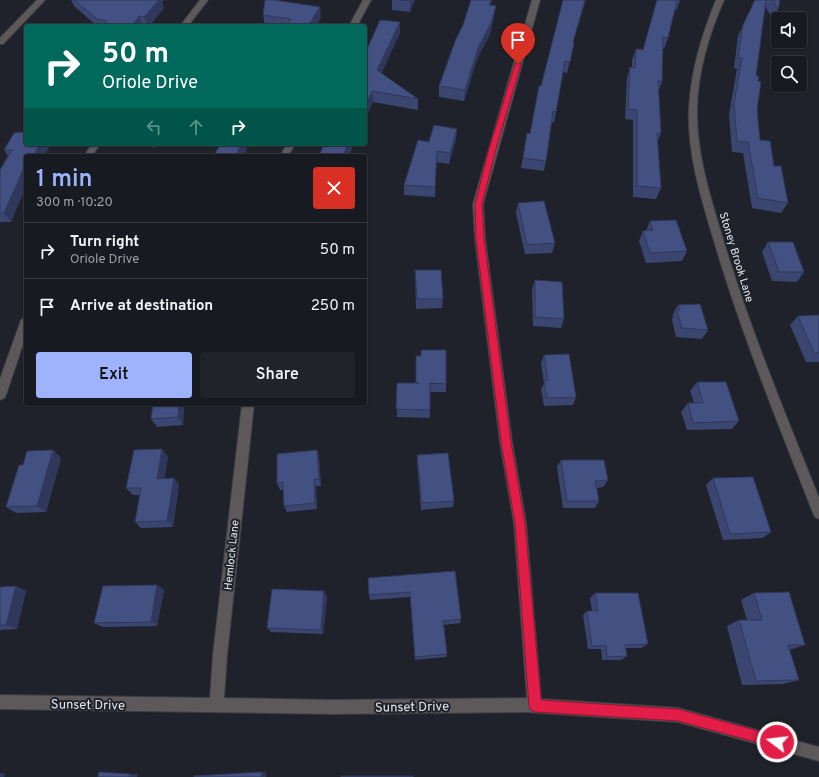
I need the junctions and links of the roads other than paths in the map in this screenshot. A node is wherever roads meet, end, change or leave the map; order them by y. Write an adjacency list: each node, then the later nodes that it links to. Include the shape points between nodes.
1 (41, 0): 8 (street)
2 (204, 0): 6 (street)
3 (367, 0): 7 (street)
4 (536, 0): 15 (street, via 478,204 506,442 520,523)
5 (720, 0): 12 (street, Stoney Brook Lane, via 710,21 694,84 693,122 697,161 731,285)
6 (186, 24)
7 (354, 24)
8 (0, 42)
9 (24, 326): 10 (street)
10 (0, 395)
11 (248, 406): 14 (street, Hemlock Lane, via 220,656)
12 (819, 513)
13 (0, 702): 14 (street, Sunset Drive)
14 (217, 705): 15 (street, Sunset Drive)
15 (535, 706): 16 (street, Sunset Drive, via 678,715)
16 (819, 754)

